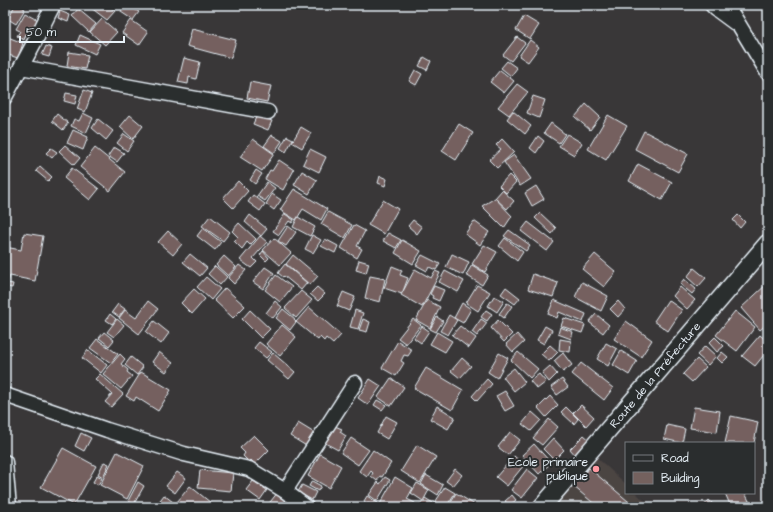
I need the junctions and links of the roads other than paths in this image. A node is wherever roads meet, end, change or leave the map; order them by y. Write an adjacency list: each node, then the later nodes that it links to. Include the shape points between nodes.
1 (53, 5): 5 (street)
2 (712, 5): 4 (street)
3 (727, 5): 4 (street)
4 (739, 26): 6 (street)
5 (21, 67): 7 (street); 8 (street)
6 (768, 73)
7 (5, 97)
8 (268, 112)
9 (768, 243): 16 (street, Route de la Préfecture)
10 (355, 383): 13 (street)
11 (5, 395): 13 (street, via 184,454 249,469)
12 (5, 462): 14 (street)
13 (285, 491): 15 (street)
14 (10, 507)
15 (306, 507)
16 (542, 507)

